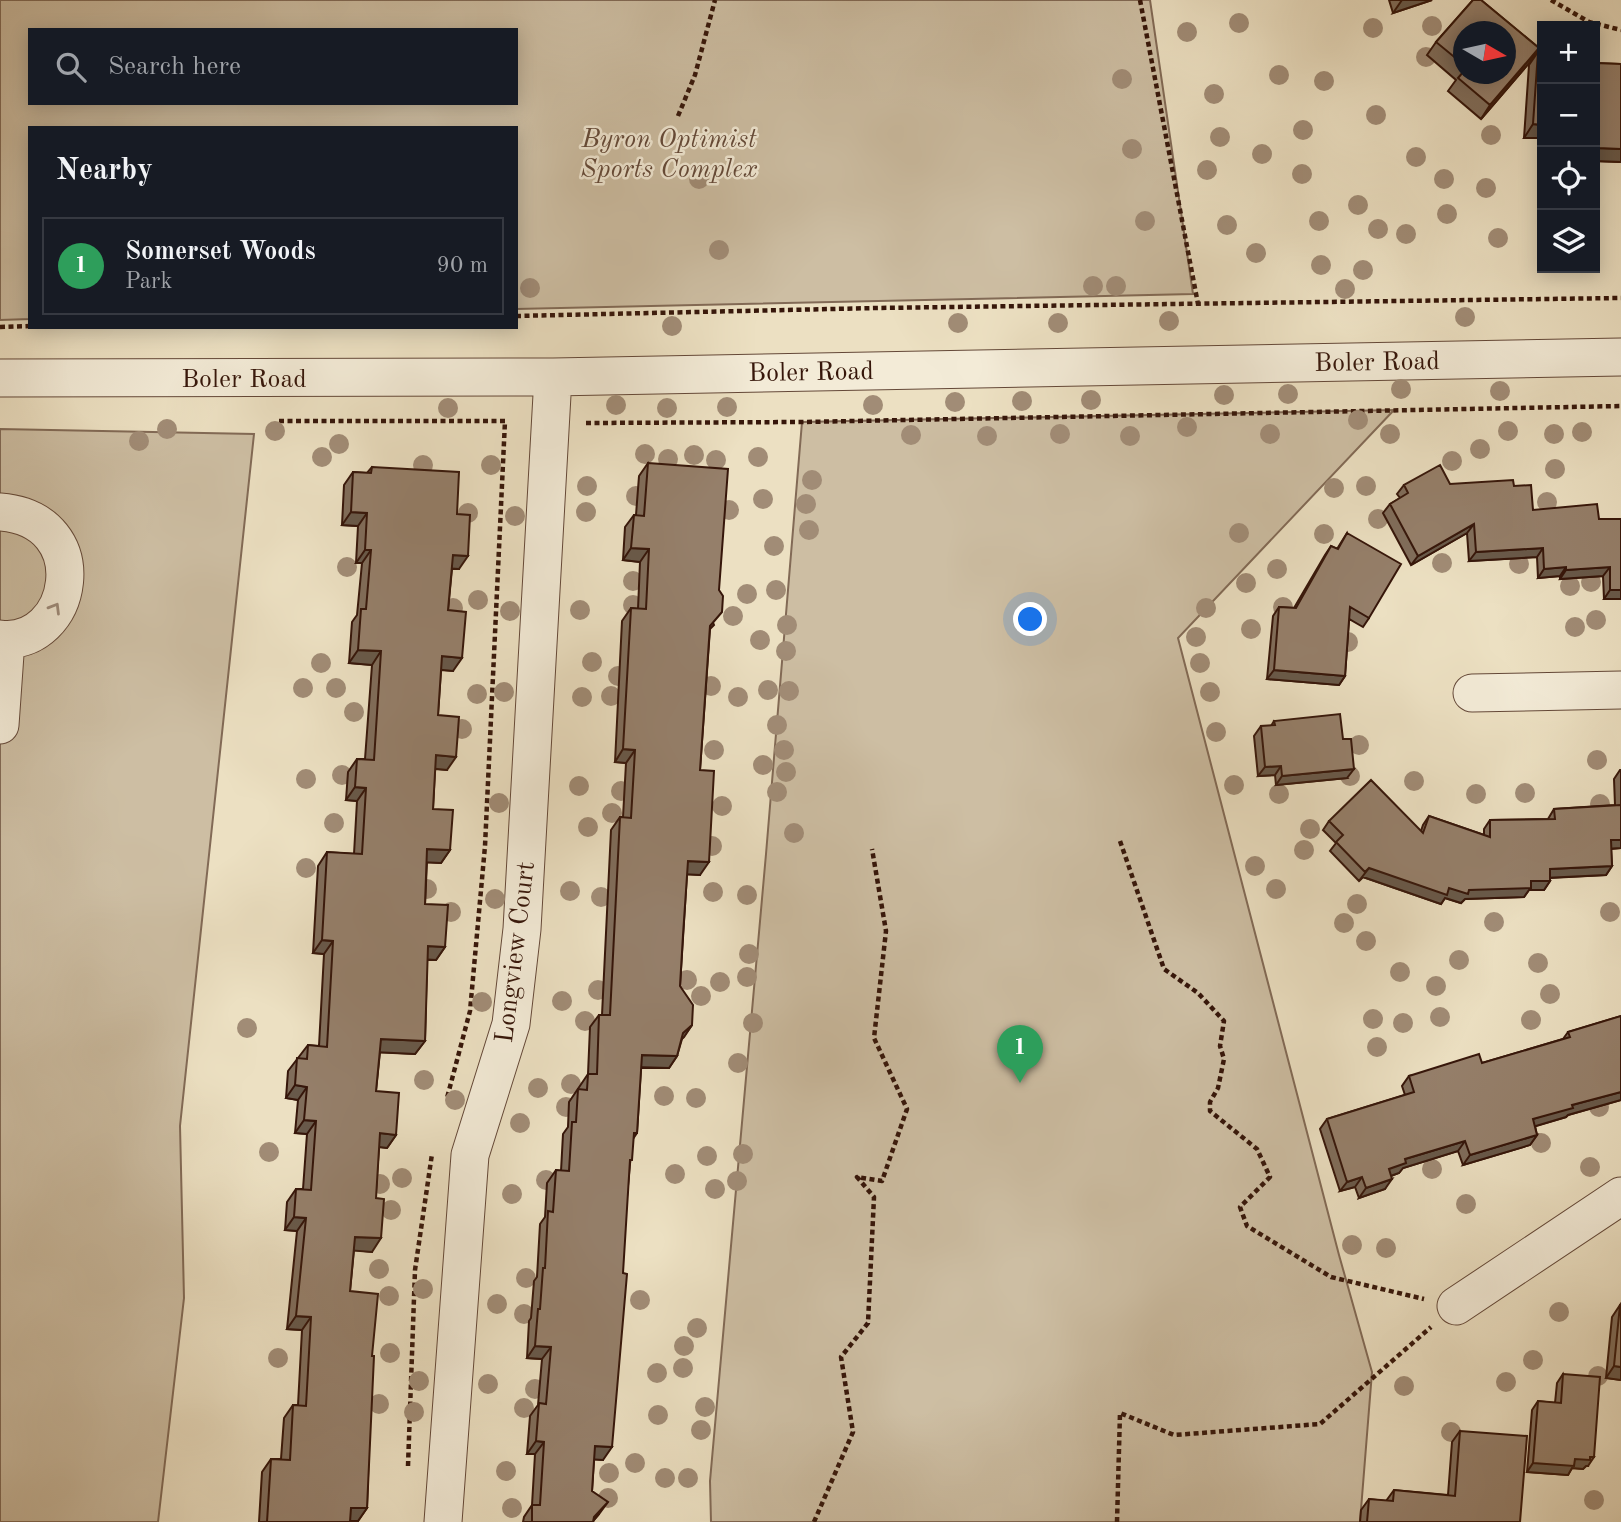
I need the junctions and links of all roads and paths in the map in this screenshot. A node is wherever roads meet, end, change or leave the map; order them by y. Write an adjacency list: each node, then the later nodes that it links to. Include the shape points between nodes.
1 (715, 0): 5 (path, via 695,75)
2 (1140, 0): 7 (path)
3 (1551, 0): 4 (path, via 1589,22)
4 (1621, 30)
5 (678, 116)
6 (1621, 298): 7 (path)
7 (1198, 304): 8 (path)
8 (518, 316)
9 (28, 326): 10 (path)
10 (0, 327)
11 (1621, 356): 12 (street, Boler Road)
12 (553, 377): 13 (street, Boler Road); 29 (street, Longview Court, via 522,929 510,1024 470,1155)
13 (0, 378)
14 (1621, 406): 16 (path)
15 (279, 421): 24 (path, via 505,422 485,846 470,1011)
16 (578, 424)
17 (0, 512): 18 (street, one-way to 17, via 26,636 43,626 64,592 66,571 51,535 36,521)
18 (3, 640): 21 (street)
19 (1621, 690): 20 (street)
20 (1472, 692)
21 (0, 725)
22 (1120, 841): 27 (path, via 1164,969 1198,993 1224,1021 1220,1046 1224,1059 1210,1111 1257,1149 1270,1177 1240,1207 1247,1226 1331,1277)
23 (872, 849): 30 (path, via 886,931 874,1038 907,1109 882,1181 857,1177 874,1197 868,1323 841,1357 853,1432)
24 (446, 1100)
25 (433, 1151): 28 (path, via 415,1270)
26 (1621, 1196): 27 (street)
27 (1456, 1306): 31 (path, via 1320,1424 1174,1435 1120,1413)
28 (408, 1466)
29 (443, 1522)
30 (814, 1522)
31 (1117, 1522)

